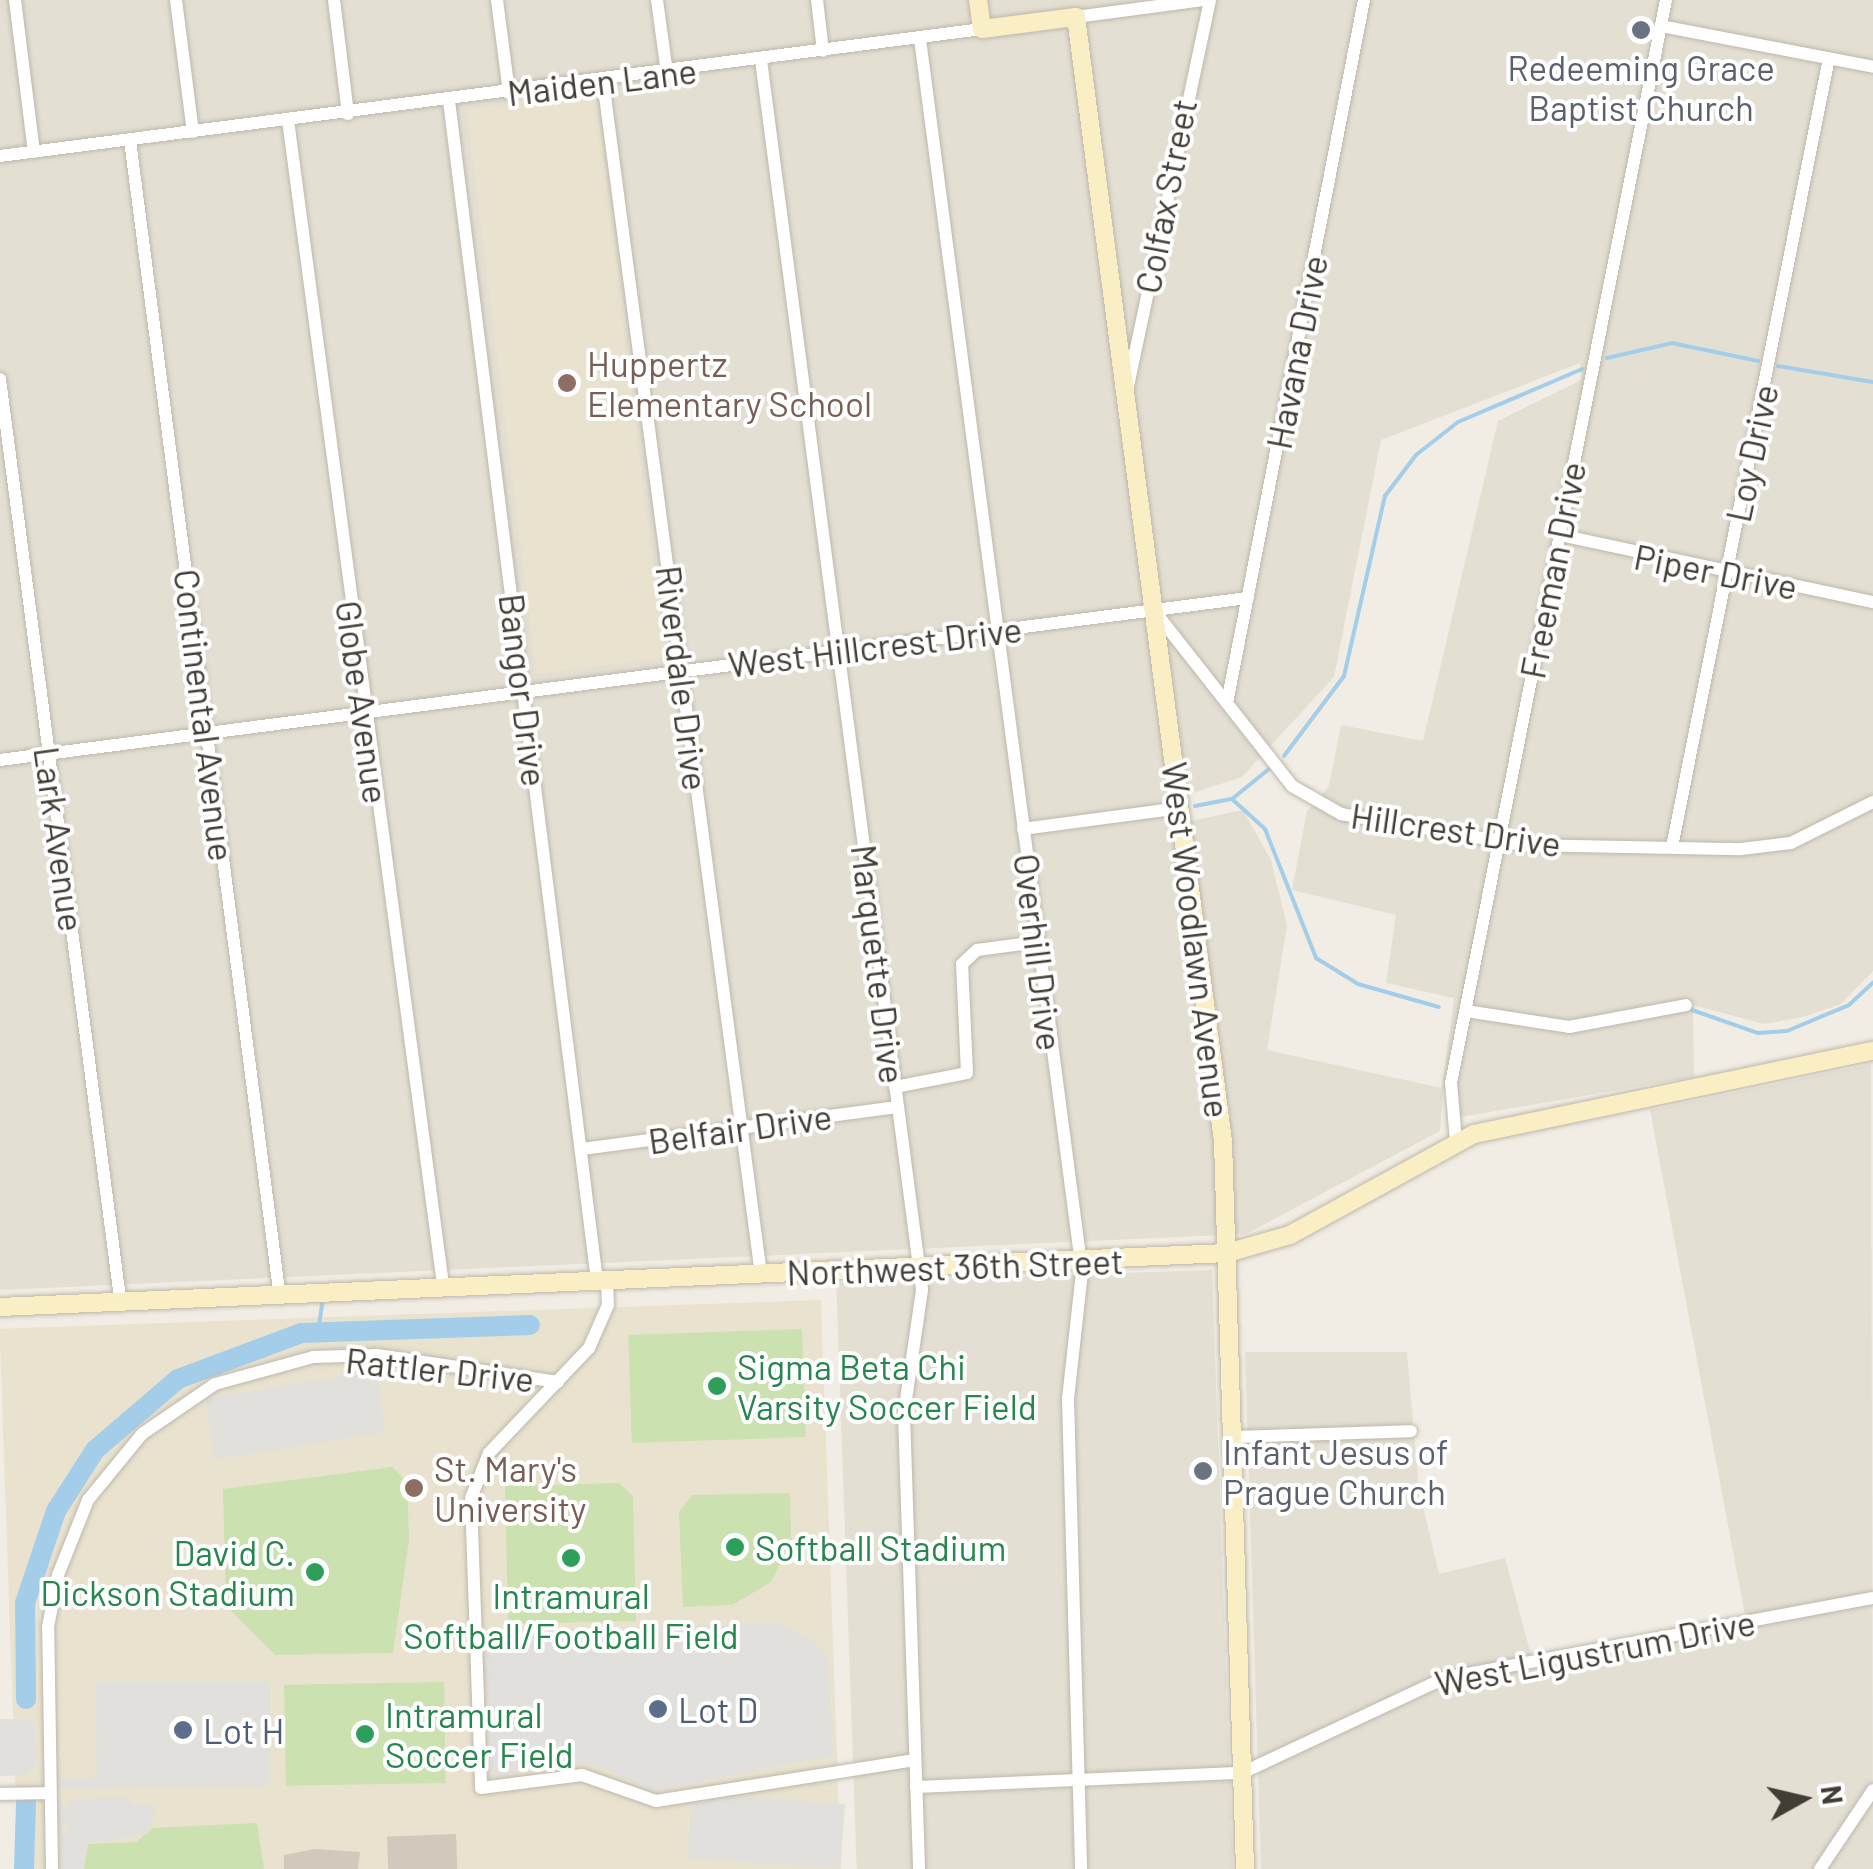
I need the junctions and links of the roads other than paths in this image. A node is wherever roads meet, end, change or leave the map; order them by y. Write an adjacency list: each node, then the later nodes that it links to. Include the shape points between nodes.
1 (15, 0): 28 (street)
2 (176, 0): 26 (street)
3 (334, 0): 24 (street)
4 (498, 0): 22 (street)
5 (657, 0): 20 (street)
6 (817, 0): 16 (street)
7 (978, 0): 14 (street)
8 (1206, 0): 11 (street, Maiden Lane); 31 (street, Colfax Street)
9 (1364, 0): 34 (street, Havana Drive)
10 (1666, 0): 13 (street, Freeman Drive)
11 (1138, 4): 12 (street, Maiden Lane)
12 (1076, 17): 14 (street, Maiden Lane); 31 (street, West Woodlawn Avenue)
13 (1662, 26): 17 (street); 32 (street, Freeman Drive)
14 (982, 29): 15 (street, Maiden Lane)
15 (920, 39): 16 (street, Maiden Lane); 37 (street, Overhill Drive)
16 (824, 51): 18 (street, Maiden Lane)
17 (1829, 58): 19 (street); 33 (street, Loy Drive)
18 (761, 60): 20 (street, Maiden Lane); 38 (street, Marquette Drive)
19 (1873, 67)
20 (667, 73): 21 (street, Maiden Lane)
21 (603, 81): 22 (street, Maiden Lane); 39 (street, Riverdale Drive)
22 (509, 93): 23 (street, Maiden Lane)
23 (449, 100): 24 (street, Maiden Lane); 40 (street, Bangor Drive)
24 (348, 114): 25 (street, Maiden Lane)
25 (288, 120): 26 (street, Maiden Lane); 42 (street, Globe Avenue)
26 (193, 132): 27 (street, Maiden Lane)
27 (130, 140): 28 (street, Maiden Lane); 43 (street, Continental Avenue)
28 (34, 152): 29 (street, Maiden Lane)
29 (0, 156)
30 (0, 380): 44 (street, Lark Avenue)
31 (1126, 394): 36 (street, West Woodlawn Avenue)
32 (1560, 535): 33 (street, Piper Drive); 49 (street, Freeman Drive)
33 (1726, 573): 35 (street, Piper Drive); 50 (street, Loy Drive)
34 (1248, 598): 36 (street); 41 (street, Havana Drive)
35 (1873, 602)
36 (1155, 612): 37 (street, West Hillcrest Drive); 41 (street, Hillcrest Drive); 47 (street, West Woodlawn Avenue)
37 (998, 630): 38 (street, West Hillcrest Drive); 48 (street, Overhill Drive)
38 (839, 653): 39 (street, West Hillcrest Drive); 55 (street, Marquette Drive)
39 (682, 671): 40 (street, West Hillcrest Drive); 57 (street, Riverdale Drive)
40 (524, 691): 42 (street, West Hillcrest Drive); 59 (street, Bangor Drive)
41 (1226, 703): 49 (street, Hillcrest Drive, via 1314,805)
42 (364, 712): 43 (street, West Hillcrest Drive); 65 (street, Globe Avenue)
43 (208, 732): 44 (street, West Hillcrest Drive); 66 (street, Continental Avenue)
44 (48, 753): 45 (street, West Hillcrest Drive); 67 (street, Lark Avenue)
45 (0, 760)
46 (1873, 802): 50 (street, Hillcrest Drive, via 1792,843)
47 (1180, 808): 48 (street); 60 (street, West Woodlawn Avenue, via 1223,1141)
48 (1023, 829): 51 (street, Overhill Drive)
49 (1497, 842): 50 (street, Hillcrest Drive); 53 (street, Freeman Drive)
50 (1672, 847)
51 (1037, 942): 55 (street, via 976,950 962,964 966,1072); 61 (street, Overhill Drive)
52 (1686, 1006): 53 (street, via 1569,1027)
53 (1466, 1011): 58 (street, Freeman Drive, via 1451,1083)
54 (1873, 1050): 58 (street, Northwest 36th Street)
55 (894, 1088): 56 (street, Marquette Drive)
56 (897, 1107): 57 (street, Belfair Drive); 62 (street, Marquette Drive)
57 (740, 1129): 59 (street, Belfair Drive); 63 (street, Riverdale Drive)
58 (1456, 1141): 60 (street, Northwest 36th Street, via 1288,1236)
59 (582, 1149): 64 (street, Bangor Drive)
60 (1227, 1253): 61 (street, Northwest 36th Street); 71 (street, West Woodlawn Avenue)
61 (1080, 1260): 62 (street, Northwest 36th Street); 75 (street, Overhill Drive, via 1083,1319 1068,1398)
62 (920, 1266): 63 (street, Northwest 36th Street); 73 (street, Marquette Drive, via 922,1332 904,1414)
63 (761, 1274): 64 (street, Northwest 36th Street)
64 (602, 1279): 65 (street, Northwest 36th Street); 69 (street, Bangor Drive, via 602,1327)
65 (443, 1284): 66 (street, Northwest 36th Street)
66 (279, 1290): 67 (street, Northwest 36th Street)
67 (120, 1298): 68 (street, Northwest 36th Street)
68 (0, 1307)
69 (558, 1382): 73 (street, Bangor Drive, via 489,1454 471,1498 481,1788 582,1776 656,1800); 78 (street, Rattler Drive, via 377,1355 312,1356 216,1384 142,1434 88,1500 58,1576 48,1627)
70 (1412, 1431): 71 (street)
71 (1233, 1436): 74 (street, West Woodlawn Avenue)
72 (1873, 1598): 74 (street, West Ligustrum Drive, via 1445,1678)
73 (915, 1760): 76 (street, Marquette Drive)
74 (1242, 1774): 75 (street, West Ligustrum Drive); 83 (street, West Woodlawn Avenue)
75 (1078, 1782): 76 (street, West Ligustrum Drive); 82 (street, Overhill Drive)
76 (916, 1787): 81 (street, Marquette Drive)
77 (1873, 1790): 84 (street)
78 (50, 1793): 79 (street); 80 (street, Rattler Drive)
79 (0, 1794)
80 (52, 1869)
81 (919, 1869)
82 (1081, 1869)
83 (1245, 1869)
84 (1820, 1869)

